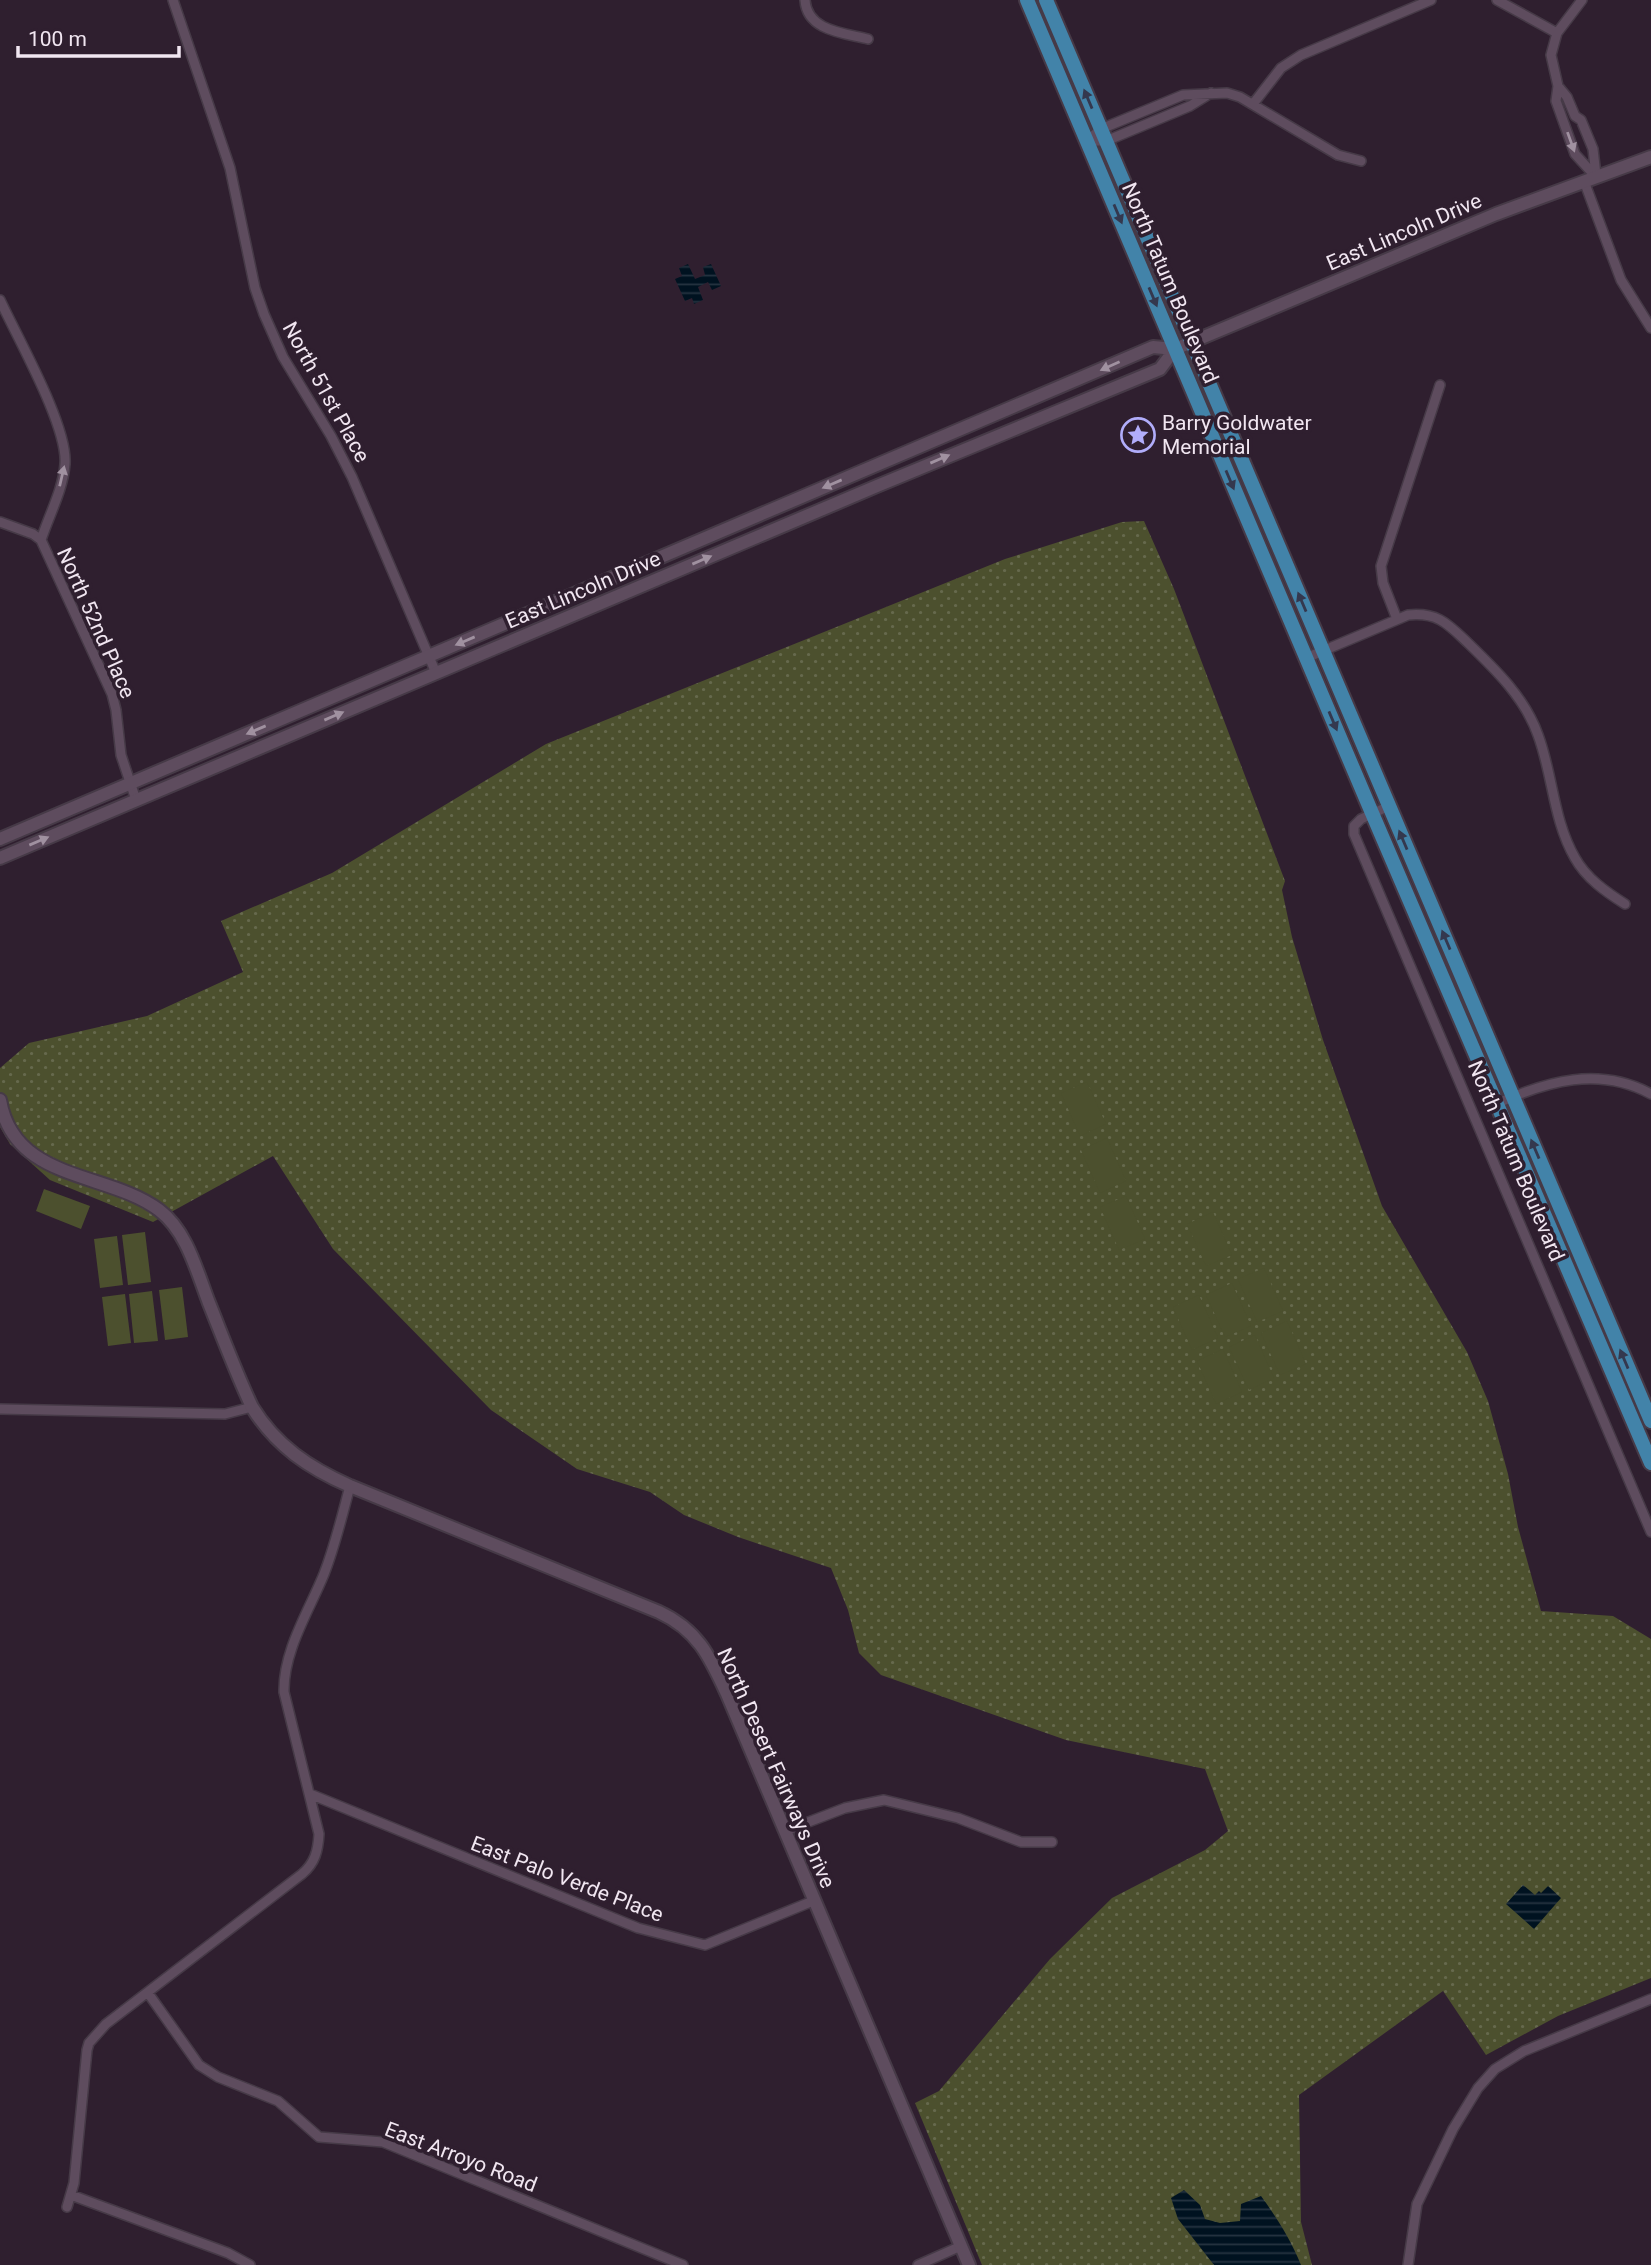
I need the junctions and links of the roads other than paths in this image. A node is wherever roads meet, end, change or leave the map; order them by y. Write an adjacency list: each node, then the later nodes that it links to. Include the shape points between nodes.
1 (173, 0): 28 (street, North 51st Place, via 230,168 264,314 283,357 353,478)
2 (805, 0): 9 (street, via 810,19 819,26)
3 (1027, 0): 15 (main road, North Tatum Boulevard)
4 (1046, 0): 14 (main road, North Tatum Boulevard, one-way to 4)
5 (1431, 0): 11 (street, via 1301,55 1281,68)
6 (1497, 0): 8 (street)
7 (1582, 0): 8 (street)
8 (1557, 33): 10 (street, via 1551,55)
9 (868, 39)
10 (1558, 86): 12 (street); 13 (street, via 1556,101)
11 (1253, 104): 14 (street, via 1227,93 1212,93 1190,106); 17 (street, via 1338,155)
12 (1576, 116): 13 (street); 18 (street, via 1593,149)
13 (1563, 121): 18 (street, one-way to 18)
14 (1103, 135): 15 (street); 21 (main road, North Tatum Boulevard)
15 (1087, 141): 22 (main road, North Tatum Boulevard, one-way to 22)
16 (1651, 157): 18 (main road, East Lincoln Drive)
17 (1360, 161)
18 (1590, 179): 20 (street, via 1620,280); 21 (main road, East Lincoln Drive)
19 (0, 300): 25 (street, one-way to 19, via 64,472 63,445)
20 (1651, 328)
21 (1192, 342): 22 (main road, East Lincoln Drive); 27 (main road, North Tatum Boulevard, one-way to 21)
22 (1175, 349): 28 (main road, East Lincoln Drive, one-way to 28, via 1153,347); 29 (main road, North Tatum Boulevard, one-way to 29); 30 (main road, East Lincoln Drive, one-way to 22, via 1160,369)
23 (1440, 385): 26 (street, via 1381,566)
24 (0, 522): 25 (street)
25 (41, 540): 31 (street, North 52nd Place, via 112,694)
26 (1397, 620): 27 (street); 37 (street, via 1422,614 1446,622 1517,695 1539,736 1563,835 1585,873)
27 (1323, 651): 29 (street); 33 (main road, North Tatum Boulevard)
28 (429, 657): 30 (street, North 51st Place); 31 (main road, East Lincoln Drive, one-way to 31)
29 (1306, 658): 34 (main road, North Tatum Boulevard, one-way to 34)
30 (436, 673): 32 (main road, East Lincoln Drive, one-way to 30)
31 (130, 784): 32 (street, North 52nd Place); 35 (main road, East Lincoln Drive)
32 (136, 800): 36 (main road, East Lincoln Drive, one-way to 32)
33 (1389, 806): 34 (street); 39 (main road, North Tatum Boulevard, one-way to 33)
34 (1372, 813): 41 (main road, North Tatum Boulevard); 47 (street, North Tatum Boulevard, via 1354,826 1354,834)
35 (0, 839)
36 (0, 858)
37 (1625, 904)
38 (1651, 1094): 39 (street, via 1618,1080 1587,1078)
39 (1512, 1096): 41 (street); 44 (main road, North Tatum Boulevard, one-way to 39)
40 (0, 1100): 42 (main road, North Desert Fairways Drive, via 13,1133 42,1160 134,1196 172,1222)
41 (1496, 1104): 45 (main road, North Tatum Boulevard)
42 (252, 1407): 43 (street, via 225,1414); 46 (main road, North Desert Fairways Drive, via 299,1459)
43 (0, 1409)
44 (1651, 1421)
45 (1651, 1463)
46 (350, 1486): 48 (street, via 332,1552 284,1676); 49 (main road, North Desert Fairways Drive, via 659,1612 686,1628 709,1657)
47 (1651, 1532)
48 (310, 1794): 51 (street, East Palo Verde Place, via 638,1928 705,1945); 52 (street, via 318,1842 309,1868)
49 (785, 1831): 50 (street, via 845,1808 884,1800 958,1818 1021,1842); 51 (main road, North Desert Fairways Drive)
50 (1052, 1842)
51 (814, 1901): 56 (main road, North Desert Fairways Drive)
52 (148, 1993): 54 (street, via 106,2024 89,2043); 58 (street, East Arroyo Road, via 199,2065 278,2101 319,2137 383,2142)
53 (1651, 1999): 61 (street, via 1524,2051 1495,2069 1453,2129 1417,2204)
54 (71, 2195): 55 (street); 57 (street)
55 (67, 2207)
56 (961, 2246): 59 (street); 60 (main road, North Desert Fairways Drive)
57 (250, 2265)
58 (684, 2265)
59 (918, 2265)
60 (969, 2265)
61 (1408, 2265)

